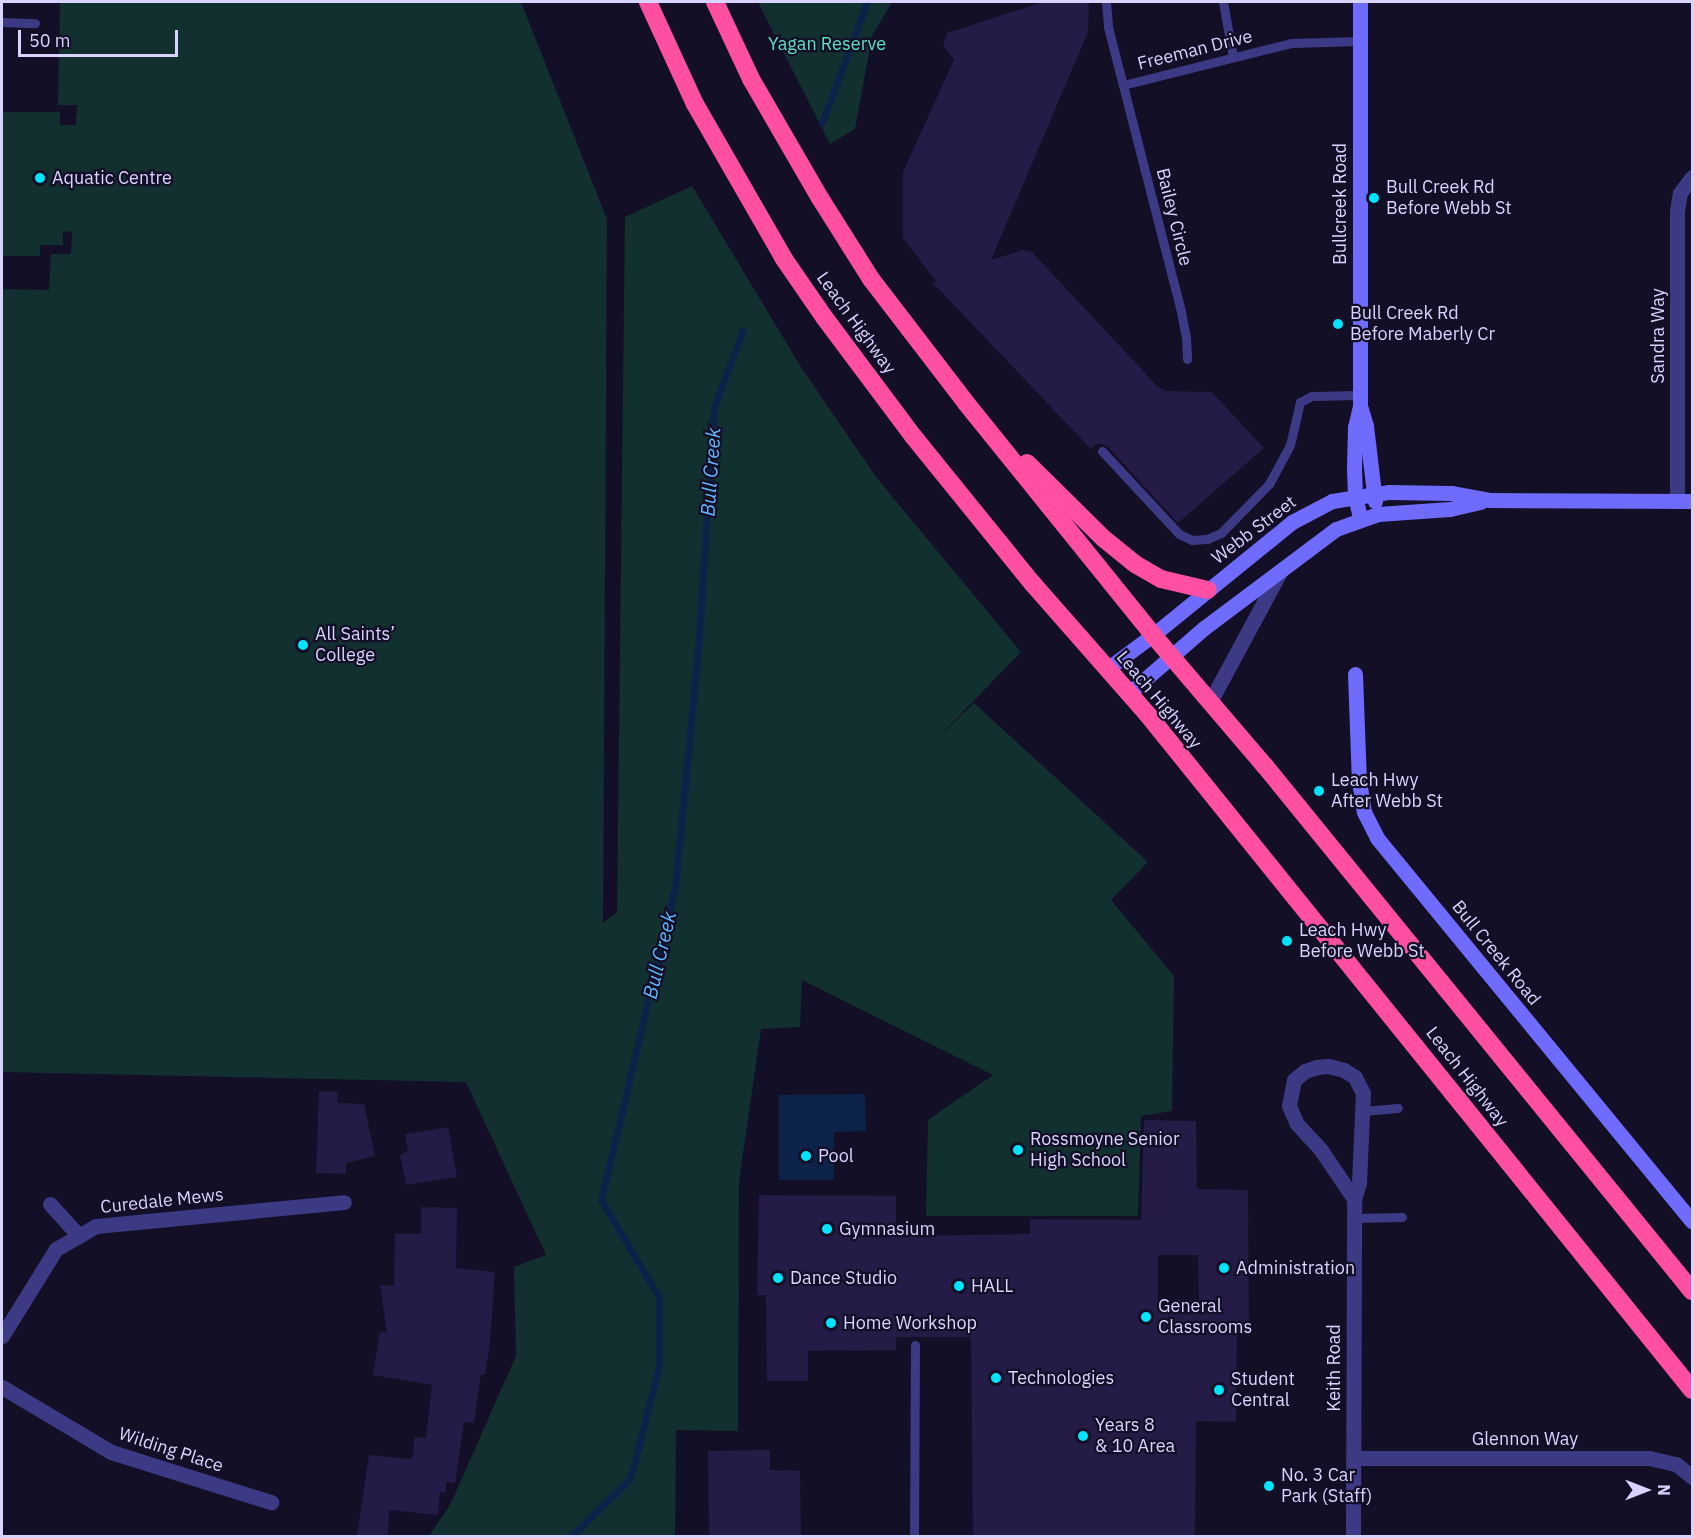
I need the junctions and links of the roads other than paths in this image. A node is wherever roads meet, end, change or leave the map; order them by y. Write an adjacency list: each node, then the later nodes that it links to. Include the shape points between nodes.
1 (648, 2): 26 (highway, Leach Highway, via 695,104 784,259 921,445)
2 (715, 2): 14 (highway, Leach Highway, via 751,79 846,240)
3 (1106, 2): 10 (lane, Freeman Drive)
4 (1223, 2): 9 (lane)
5 (1360, 2): 8 (street, Bullcreek Road)
6 (2, 22): 7 (lane)
7 (35, 23)
8 (1360, 41): 9 (lane, Freeman Drive, via 1291,43); 13 (street, Bullcreek Road)
9 (1233, 57): 10 (lane, Freeman Drive)
10 (1123, 86): 12 (lane, Bailey Circle, via 1181,312)
11 (1692, 177): 19 (street, Sandra Way, via 1680,193 1677,211)
12 (1187, 359)
13 (1360, 401): 15 (lane, via 1312,396 1300,402 1290,445 1269,484 1221,533 1208,539 1192,540 1179,534); 16 (street, Bullcreek Road); 17 (street, Bullcreek Road, via 1355,427)
14 (966, 403): 23 (highway, via 1103,538 1135,564 1161,579); 24 (highway, Leach Highway)
15 (1102, 451)
16 (1372, 493): 17 (street, Webb Street); 18 (street, Webb Street, via 1451,493); 20 (street, Bullcreek Road)
17 (1355, 496): 21 (street, Bullcreek Road); 23 (street, Webb Street, via 1322,506 1292,522)
18 (1489, 500): 19 (street, Webb Street); 20 (street, Webb Street, via 1450,509)
19 (1685, 501)
20 (1378, 514): 21 (street, Webb Street)
21 (1360, 518): 22 (street, Webb Street, via 1310,545)
22 (1280, 572): 25 (street, Webb Street); 29 (street, Webb Street)
23 (1208, 590): 24 (street, Webb Street)
24 (1153, 635): 25 (highway, Leach Highway); 26 (street, Webb Street)
25 (1172, 657): 28 (street, Webb Street); 29 (highway, Leach Highway)
26 (1107, 669): 28 (highway, Leach Highway)
27 (1355, 674): 37 (street, Bull Creek Road, via 1359,781 1364,812 1377,838)
28 (1128, 693): 43 (highway, Leach Highway)
29 (1210, 702): 39 (highway, Leach Highway)
30 (1398, 1108): 31 (lane)
31 (1363, 1111): 32 (street, Keith Road, via 1359,1184); 32 (street, Keith Road, via 1363,1093 1355,1077 1328,1066 1305,1071 1294,1080 1290,1091 1289,1106 1297,1124 1321,1150)
32 (1354, 1199): 36 (street, Keith Road)
33 (345, 1202): 38 (street, Curedale Mews, via 96,1226)
34 (50, 1204): 38 (street)
35 (1402, 1217): 36 (lane)
36 (1354, 1218): 44 (street, Keith Road)
37 (1692, 1221)
38 (79, 1236): 40 (street, Curedale Mews, via 56,1249)
39 (1692, 1292)
40 (2, 1336)
41 (915, 1345): 47 (lane)
42 (2, 1387): 46 (street, Wilding Place, via 111,1452)
43 (1692, 1390)
44 (1353, 1458): 45 (street, Glennon Way, via 1649,1458 1676,1464); 48 (street, Keith Road)
45 (1692, 1476)
46 (271, 1503)
47 (914, 1536)
48 (1353, 1536)

